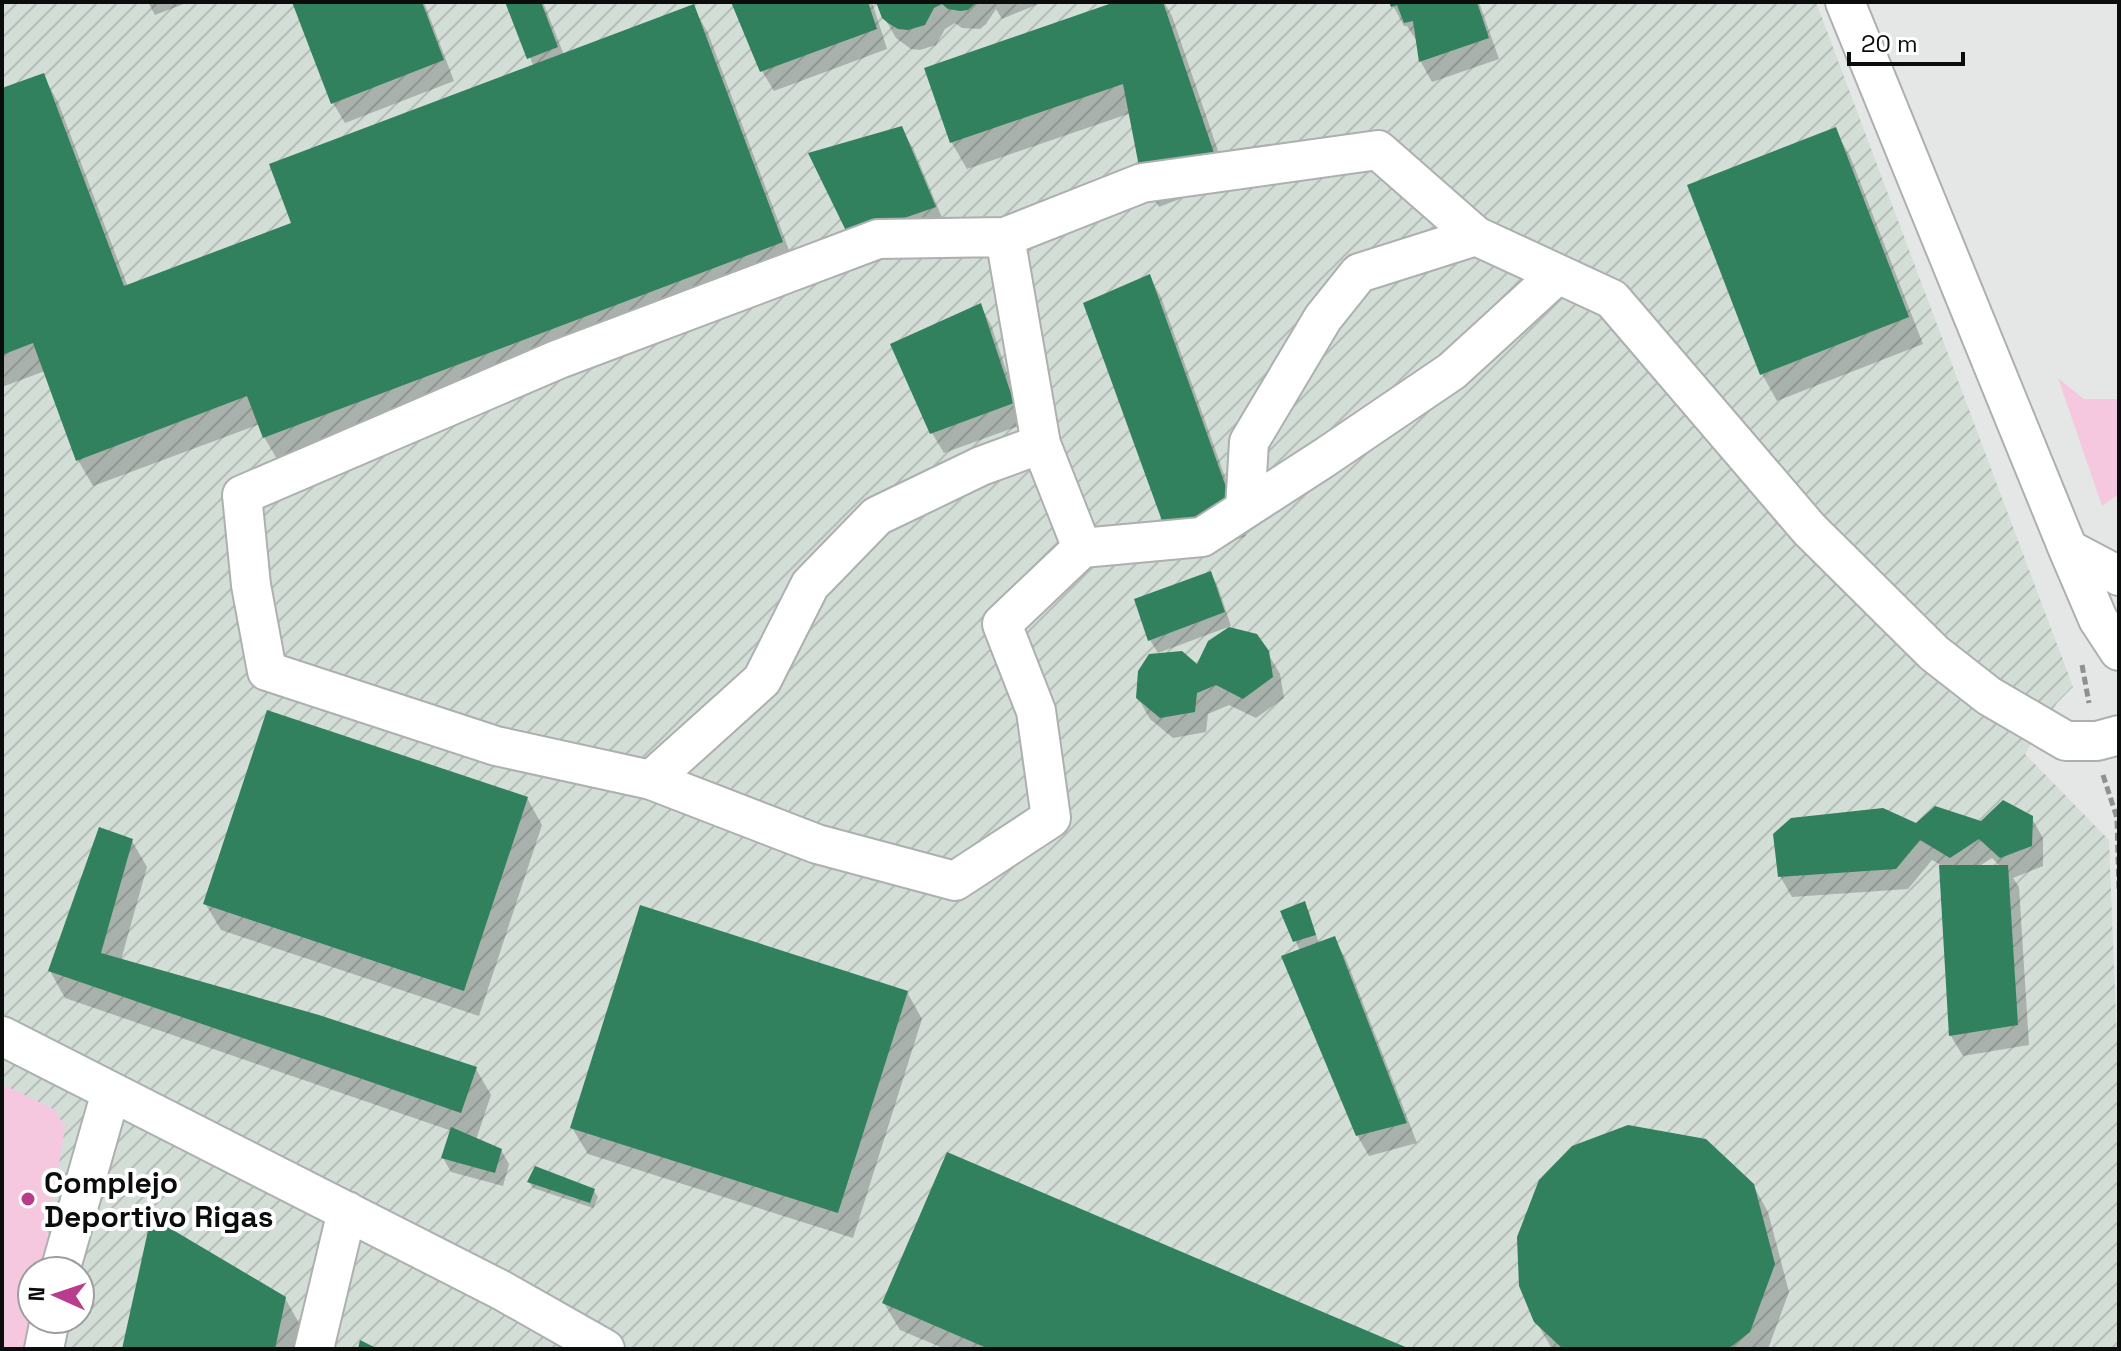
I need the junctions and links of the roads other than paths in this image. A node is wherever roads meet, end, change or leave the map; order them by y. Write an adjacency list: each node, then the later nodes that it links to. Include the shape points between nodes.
1 (1845, 2): 8 (street)
2 (1476, 236): 3 (street, via 1378,150 1142,183); 4 (street); 6 (street, via 1359,273 1323,318 1249,442)
3 (1005, 237): 5 (street); 12 (street, via 878,239 559,359 242,495 267,671 496,746)
4 (1558, 274): 6 (street, via 1452,371); 11 (street, via 1612,299 1809,529 1934,653 1989,696 2066,741)
5 (1041, 444): 7 (street); 12 (street, via 877,516 810,585 762,680)
6 (1245, 509): 7 (street, via 1202,537)
7 (1082, 548): 12 (street, via 1002,624 1036,711 1051,818 955,881 817,844)
8 (2068, 549): 9 (street); 10 (street, via 2098,619)
9 (2119, 576)
10 (2119, 651)
11 (2119, 735)
12 (651, 780)
13 (2, 1036): 14 (street)
14 (111, 1092): 15 (street); 16 (street)
15 (347, 1211): 17 (street); 18 (street)
16 (65, 1255)
17 (314, 1349)
18 (605, 1349)

